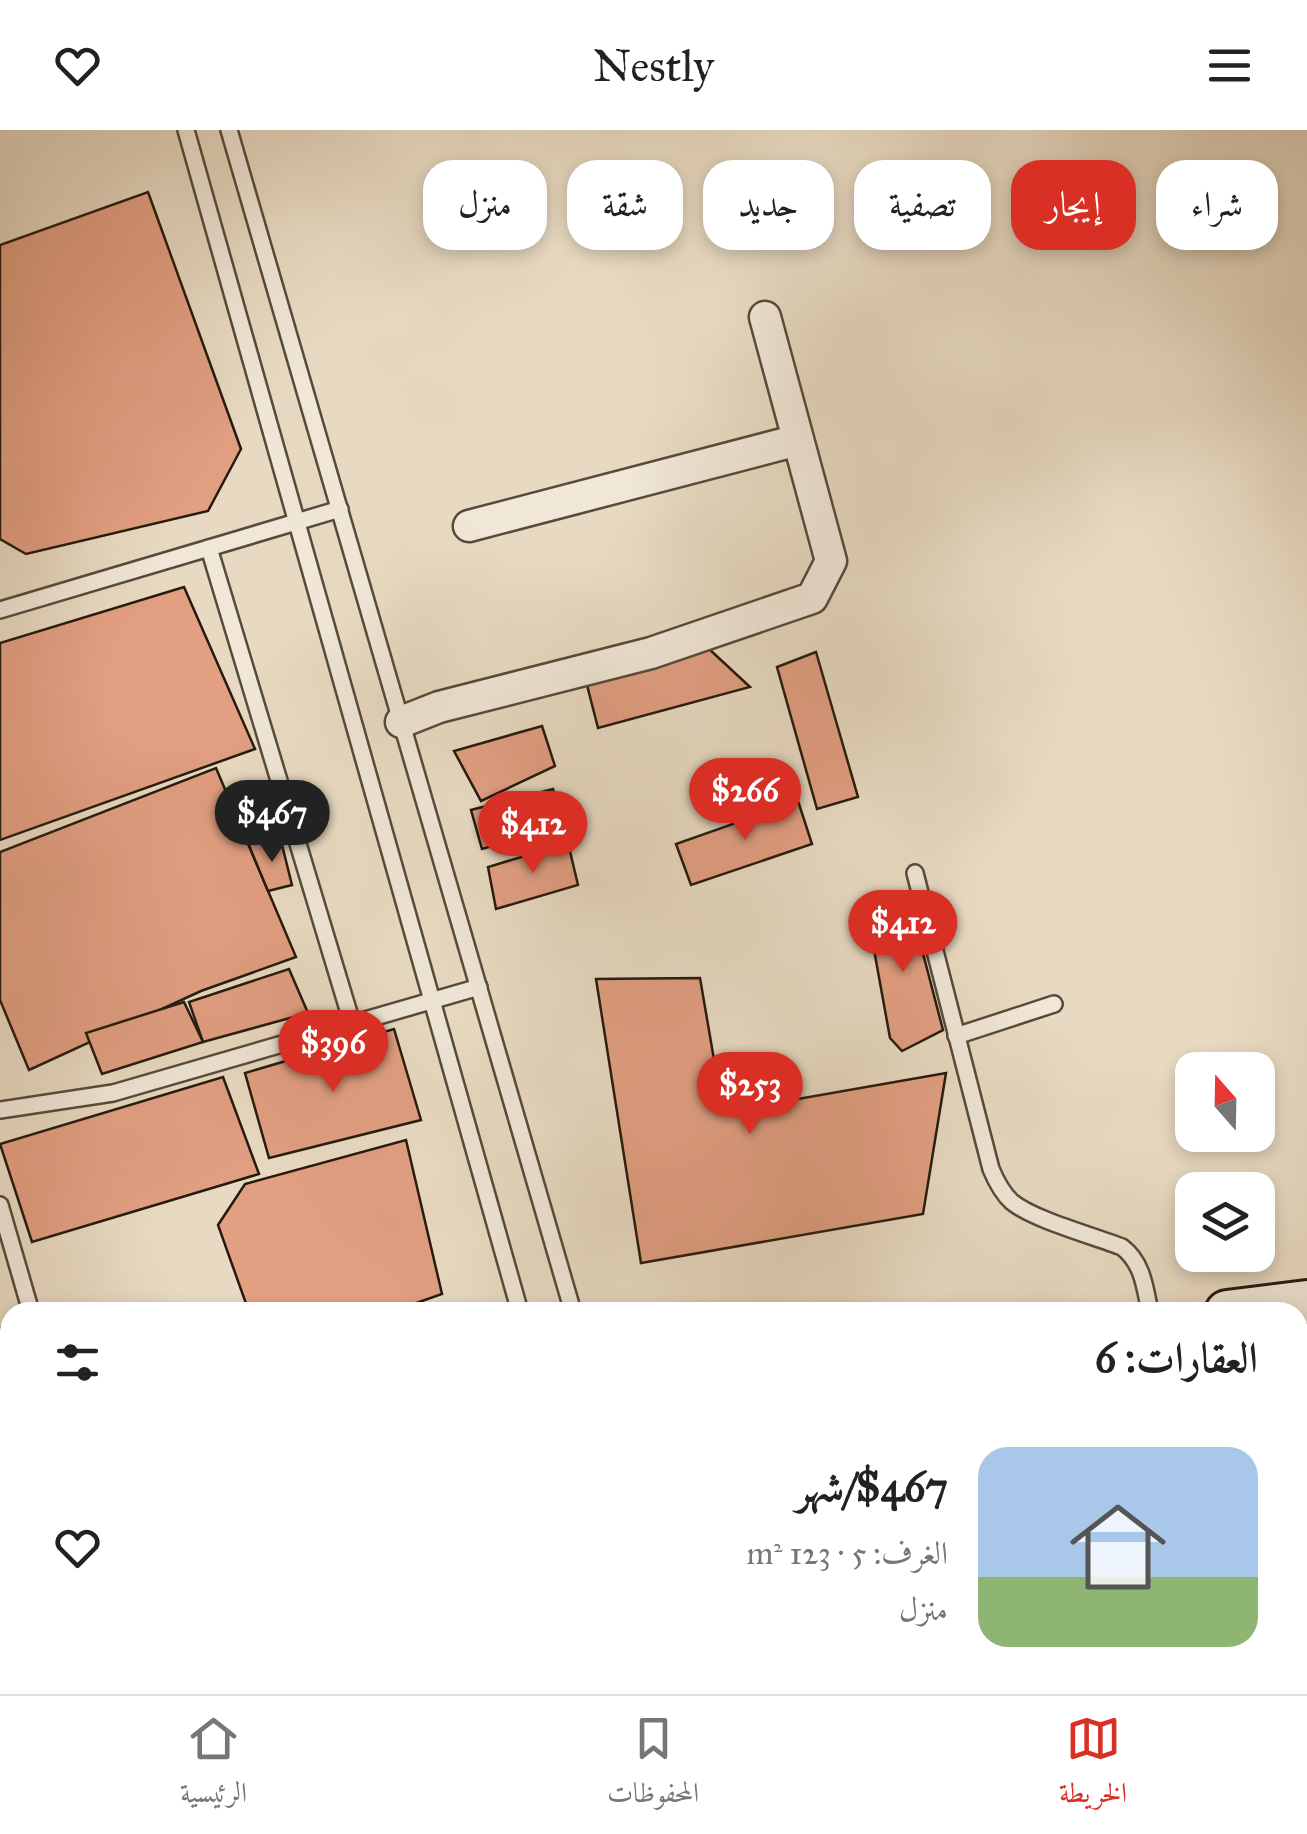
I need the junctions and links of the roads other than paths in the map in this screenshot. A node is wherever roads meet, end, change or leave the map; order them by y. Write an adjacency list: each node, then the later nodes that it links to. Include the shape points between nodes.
1 (186, 130): 6 (lane)
2 (229, 130): 5 (lane)
3 (765, 316): 4 (street)
4 (798, 440): 7 (street); 10 (street, via 831,561 812,598 651,653)
5 (340, 510): 6 (lane); 10 (lane)
6 (297, 522): 8 (lane); 13 (lane)
7 (469, 526)
8 (209, 548): 9 (lane); 15 (lane)
9 (0, 610)
10 (401, 722): 12 (lane)
11 (915, 873): 16 (lane)
12 (478, 987): 13 (lane); 21 (lane)
13 (432, 999): 15 (lane); 20 (lane)
14 (1054, 1004): 16 (lane)
15 (352, 1022): 17 (lane, via 113,1093)
16 (956, 1036): 22 (lane, via 998,1186 1027,1211 1129,1252)
17 (0, 1110)
18 (0, 1204): 19 (lane)
19 (28, 1302)
20 (517, 1302)
21 (570, 1302)
22 (1148, 1302)

